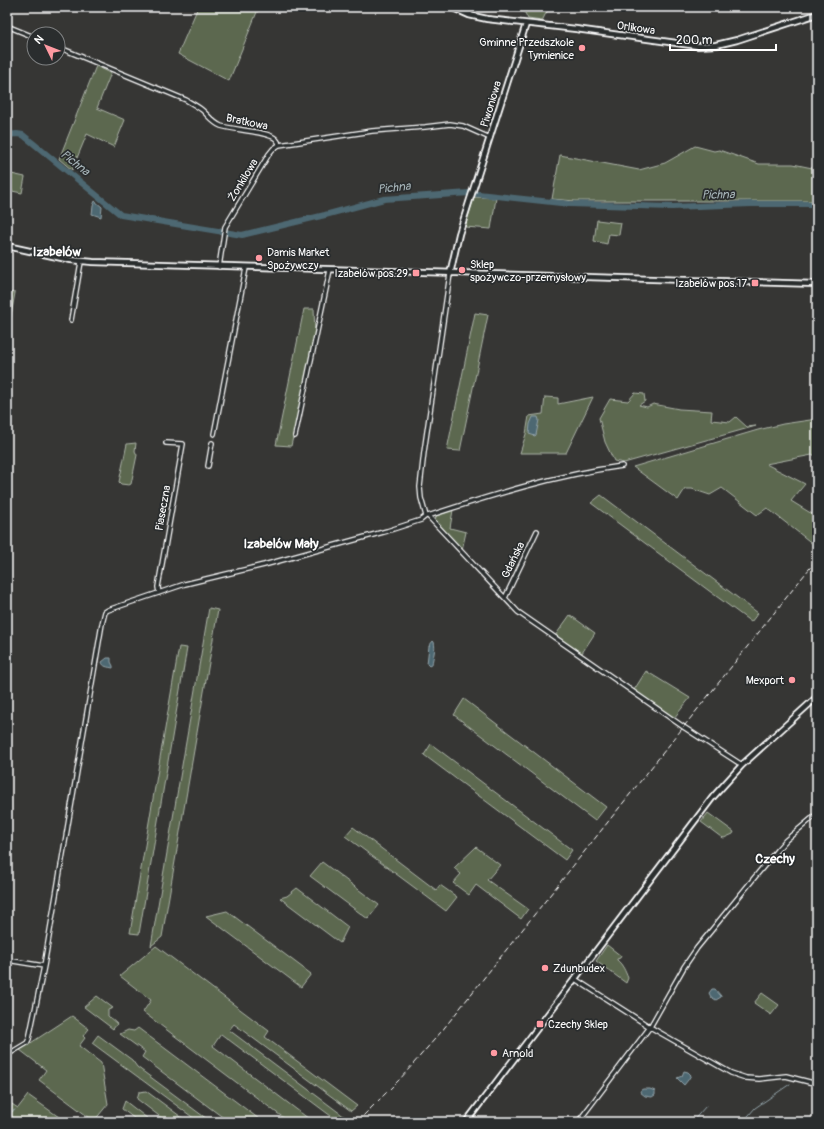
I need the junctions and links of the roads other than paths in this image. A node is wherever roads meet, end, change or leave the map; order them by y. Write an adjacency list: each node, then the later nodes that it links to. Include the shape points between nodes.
1 (452, 7): 4 (street, Orlikowa)
2 (473, 7): 4 (street)
3 (817, 14): 5 (street, Orlikowa, via 736,40 707,46)
4 (469, 15): 5 (street, Orlikowa)
5 (526, 24): 9 (street, Piwoniowa)
6 (7, 26): 7 (street)
7 (26, 34)
8 (66, 50): 10 (street, Bratkowa, via 186,100 221,126 272,136)
9 (490, 138): 10 (street, via 463,126 450,124 372,131); 16 (street, Piwoniowa, via 459,234)
10 (279, 145): 13 (street, Żonkilowa, via 269,154 224,228)
11 (7, 246): 12 (street)
12 (81, 262): 13 (street); 18 (street)
13 (219, 267): 14 (street)
14 (246, 268): 15 (street); 19 (street)
15 (330, 270): 16 (street); 20 (street)
16 (450, 274): 17 (street); 25 (street, via 421,480 421,498)
17 (817, 284)
18 (72, 320)
19 (214, 434)
20 (295, 436)
21 (166, 443): 27 (street, Piaseczna, via 183,444)
22 (212, 443): 23 (street)
23 (208, 466)
24 (622, 466): 25 (street, via 555,478)
25 (427, 516): 27 (street, via 387,531); 28 (street)
26 (537, 531): 28 (street, Gdańska)
27 (159, 593): 33 (street, via 108,610 104,615)
28 (504, 598): 30 (street, via 522,615)
29 (817, 697): 30 (street)
30 (742, 765): 34 (street, via 702,812)
31 (817, 814): 35 (street, via 777,850 697,948)
32 (7, 960): 33 (street)
33 (44, 966): 36 (street, via 29,1039 27,1043)
34 (575, 979): 35 (street); 38 (street)
35 (650, 1027): 37 (street, via 731,1073 758,1079 786,1076); 39 (street)
36 (7, 1055)
37 (817, 1084)
38 (466, 1122)
39 (578, 1122)

